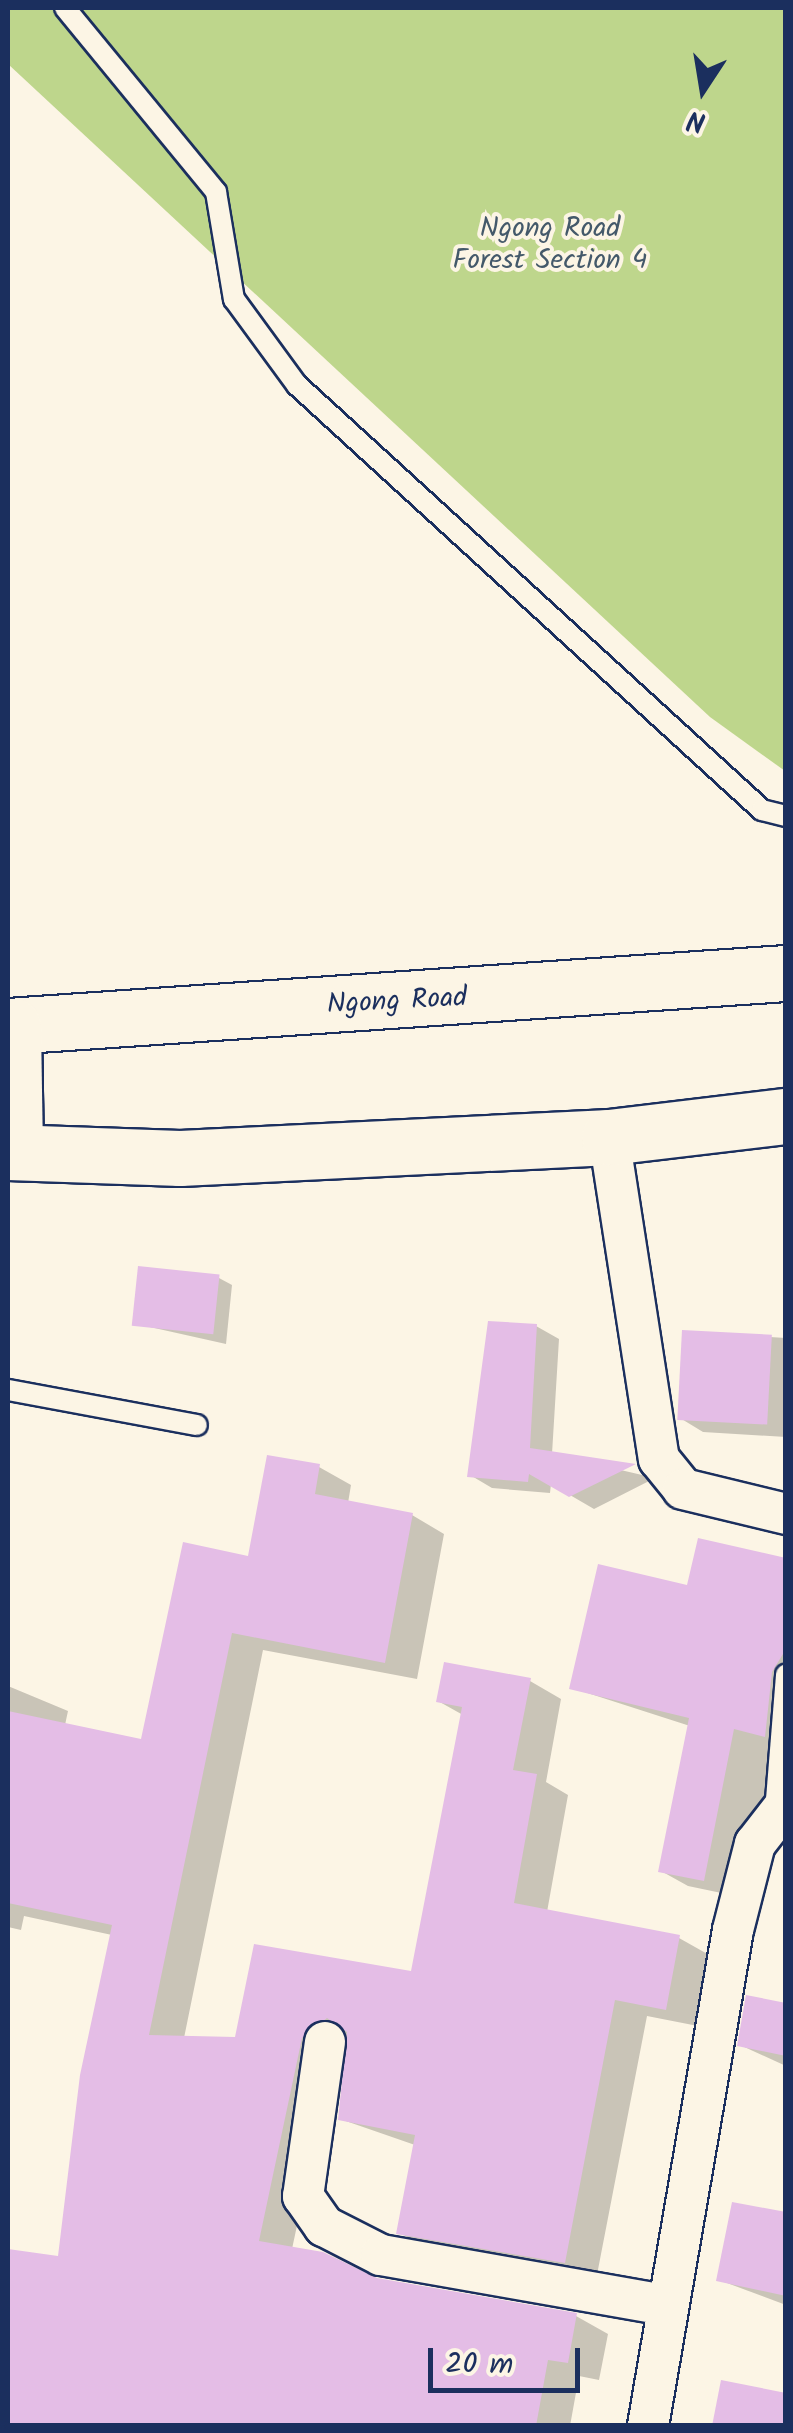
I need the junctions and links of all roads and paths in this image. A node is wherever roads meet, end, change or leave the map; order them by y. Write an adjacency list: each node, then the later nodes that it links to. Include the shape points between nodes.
1 (65, 8): 2 (lane, via 216,192 234,298 297,385 762,810)
2 (786, 816)
3 (786, 973): 4 (main road, Ngong Road)
4 (10, 1026): 7 (main road)
5 (786, 1116): 6 (main road)
6 (609, 1137): 7 (main road); 10 (street, via 658,1459 683,1489)
7 (10, 1162)
8 (8, 1390): 9 (lane)
9 (197, 1425)
10 (786, 1514)
11 (786, 1674): 12 (lane)
12 (780, 1808): 14 (street, via 755,1844 733,1930)
13 (325, 2042): 14 (street, via 303,2196 324,2226 381,2255)
14 (666, 2305): 15 (street)
15 (648, 2426)

